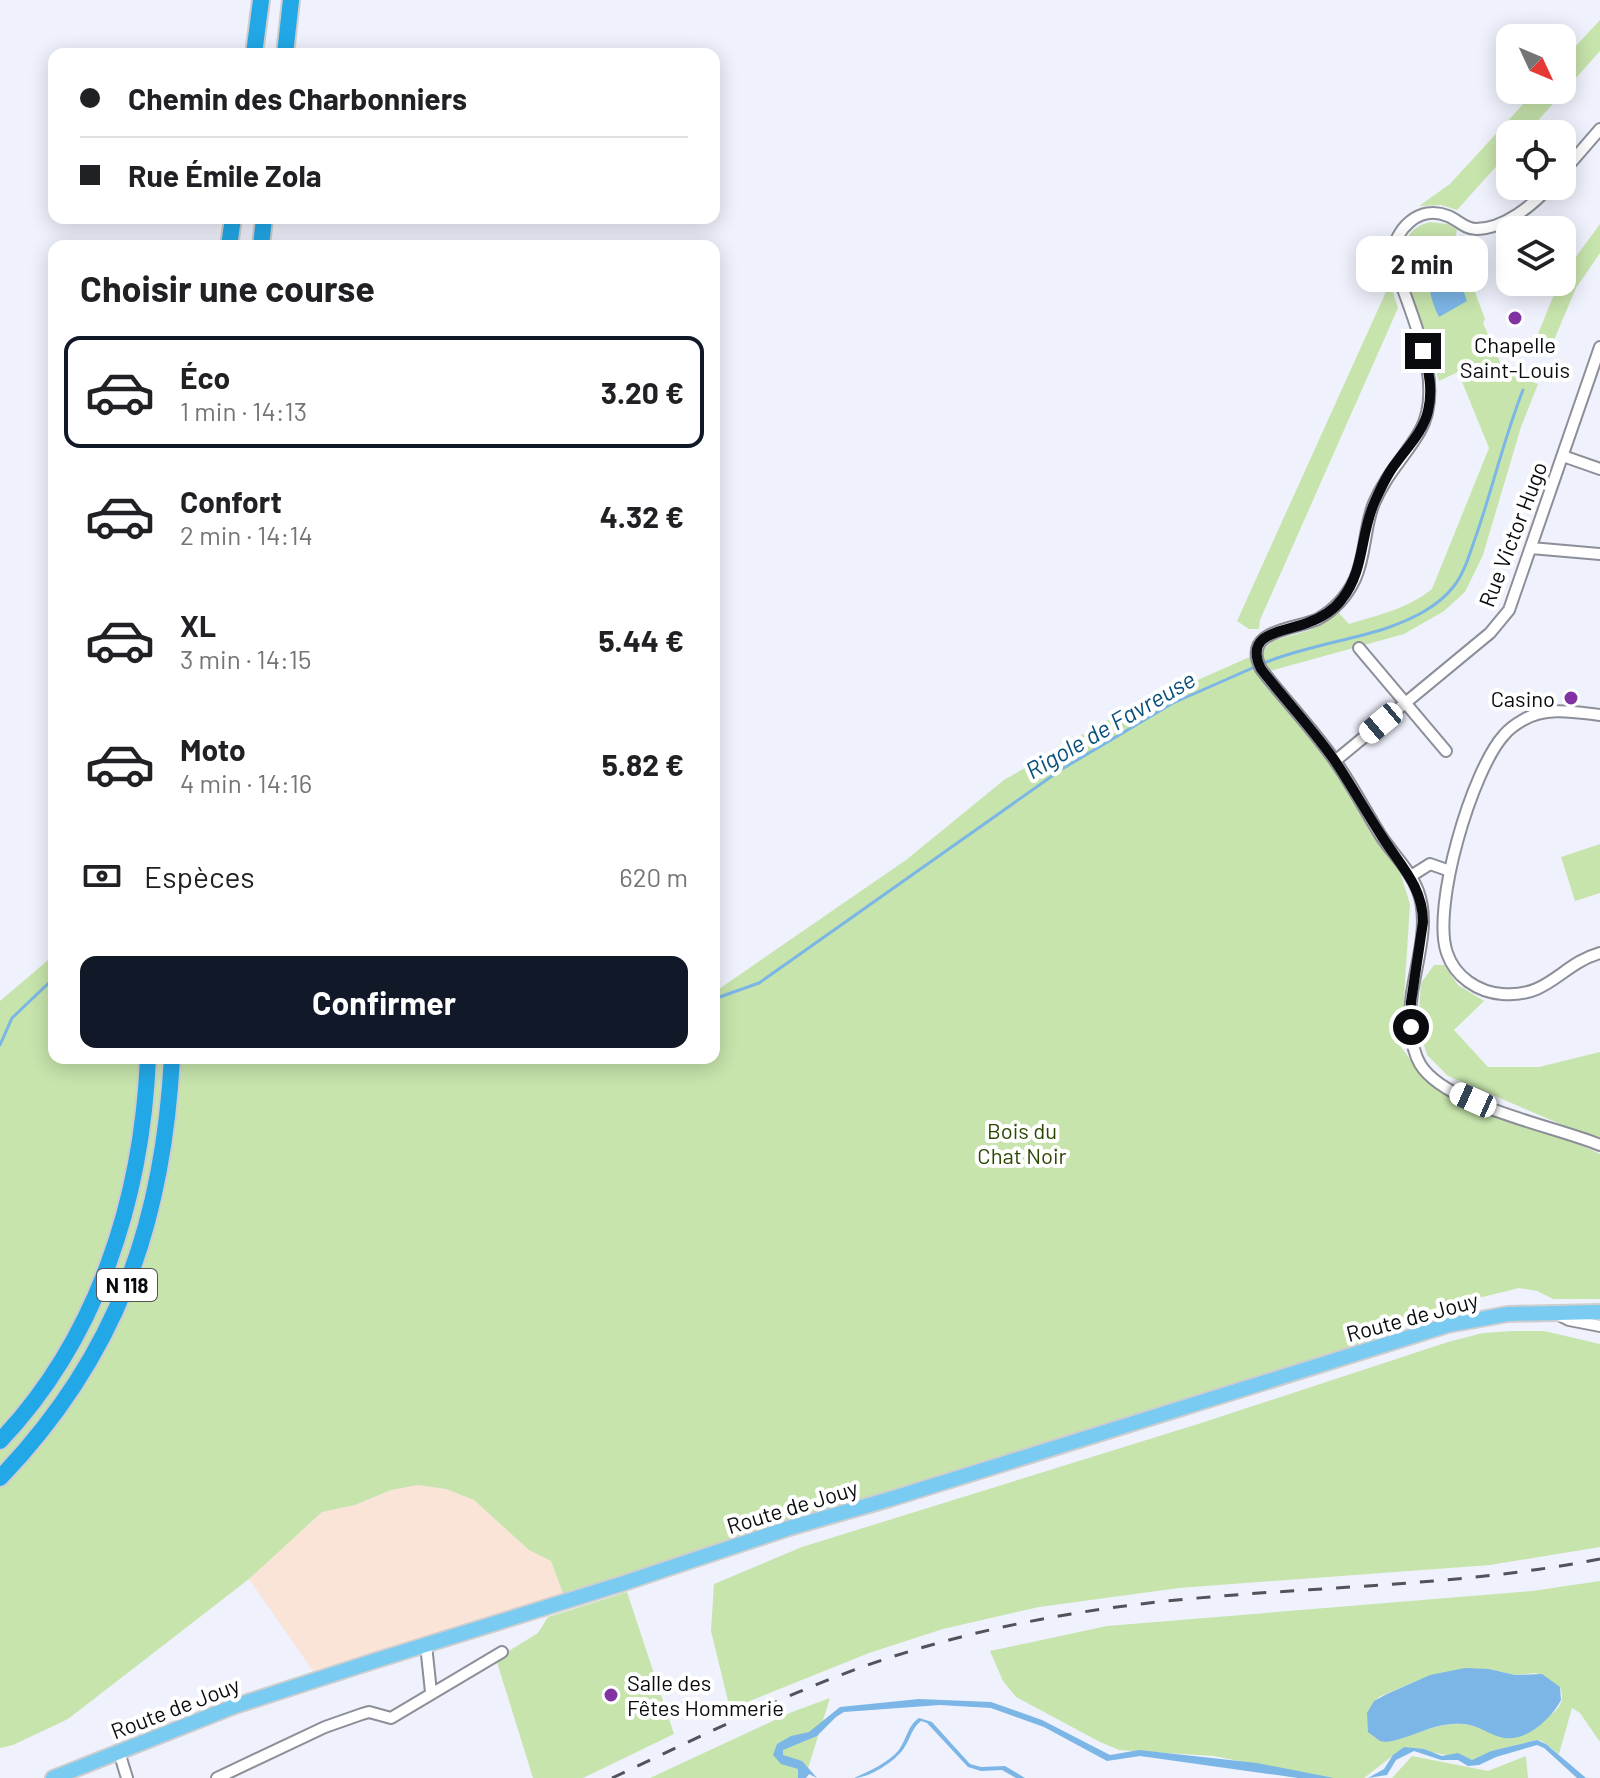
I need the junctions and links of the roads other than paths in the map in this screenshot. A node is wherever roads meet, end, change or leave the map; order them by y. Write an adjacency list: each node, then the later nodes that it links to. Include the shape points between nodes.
1 (261, 0): 3 (highway)
2 (291, 0): 4 (highway)
3 (255, 48)
4 (286, 48)
5 (1600, 129): 6 (street)
6 (1576, 157)
7 (1536, 200): 8 (street)
8 (1513, 216)
9 (1496, 224): 20 (street, via 1473,229 1448,216 1430,214 1411,220 1396,237 1392,256 1430,373 1427,416 1373,505 1360,565 1342,600 1319,618 1260,641 1258,661)
10 (1600, 347): 11 (street, Rue Victor Hugo)
11 (1598, 361): 12 (street, Rue Victor Hugo)
12 (1563, 456): 13 (street); 14 (street, Rue Victor Hugo)
13 (1600, 469)
14 (1531, 548): 15 (street); 17 (street, Rue Victor Hugo, via 1503,620)
15 (1600, 554)
16 (1359, 648): 17 (street)
17 (1405, 704): 19 (street); 20 (street, Rue Victor Hugo)
18 (1600, 715): 21 (street, via 1533,715 1501,737 1466,809)
19 (1446, 751)
20 (1335, 761): 22 (street)
21 (1450, 871): 22 (street, via 1430,864); 23 (street, via 1446,951 1457,971 1478,989 1521,994 1546,986)
22 (1411, 876): 28 (street, via 1423,909 1411,1002 1419,1063 1441,1085 1467,1098)
23 (1600, 953)
24 (147, 1064): 32 (highway, N 118, via 137,1160 104,1280 65,1354)
25 (172, 1064): 27 (highway, N 118)
26 (183, 1064): 27 (highway)
27 (168, 1121): 33 (highway, N 118, via 149,1218 111,1324 64,1401)
28 (1600, 1145)
29 (1600, 1312): 30 (main road, Route de Jouy)
30 (1554, 1313): 31 (street, Route de Jouy); 34 (main road, Route de Jouy, via 1508,1314 1448,1325)
31 (1600, 1326)
32 (0, 1441)
33 (0, 1478)
34 (426, 1645): 36 (street); 37 (main road, Route de Jouy, via 235,1706)
35 (502, 1652): 36 (street)
36 (431, 1692): 40 (street, via 391,1718 362,1714)
37 (119, 1752): 38 (main road, Route de Jouy); 39 (street)
38 (53, 1778)
39 (127, 1778)
40 (217, 1778)

